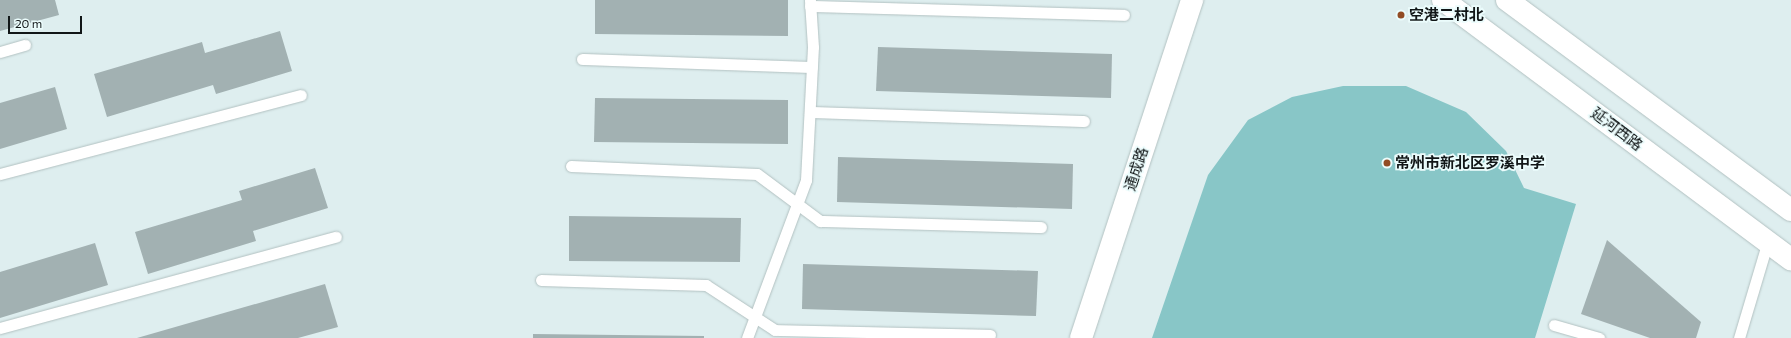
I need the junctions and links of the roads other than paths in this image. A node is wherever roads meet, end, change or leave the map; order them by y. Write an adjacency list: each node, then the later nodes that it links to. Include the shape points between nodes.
1 (1192, 0): 27 (street, 通成路)
2 (1443, 0): 19 (street, 延河西路)
3 (1508, 0): 16 (street)
4 (810, 3): 5 (lane); 9 (lane)
5 (1124, 15)
6 (25, 45): 7 (lane)
7 (0, 52)
8 (582, 59): 9 (lane)
9 (812, 67): 11 (lane)
10 (301, 95): 14 (lane)
11 (810, 112): 12 (lane); 15 (lane, via 806,180)
12 (1084, 120)
13 (571, 166): 15 (lane, via 757,174)
14 (0, 174)
15 (797, 204): 17 (lane, via 820,221); 22 (lane)
16 (1791, 210)
17 (1041, 227)
18 (336, 237): 24 (lane)
19 (1768, 241): 20 (street, 延河西路); 29 (lane)
20 (1791, 259)
21 (541, 280): 22 (lane, via 706,285)
22 (755, 317): 25 (lane, via 775,330); 26 (lane)
23 (1554, 325): 28 (lane)
24 (0, 328)
25 (990, 335)
26 (747, 338)
27 (1081, 338)
28 (1599, 338)
29 (1740, 338)

